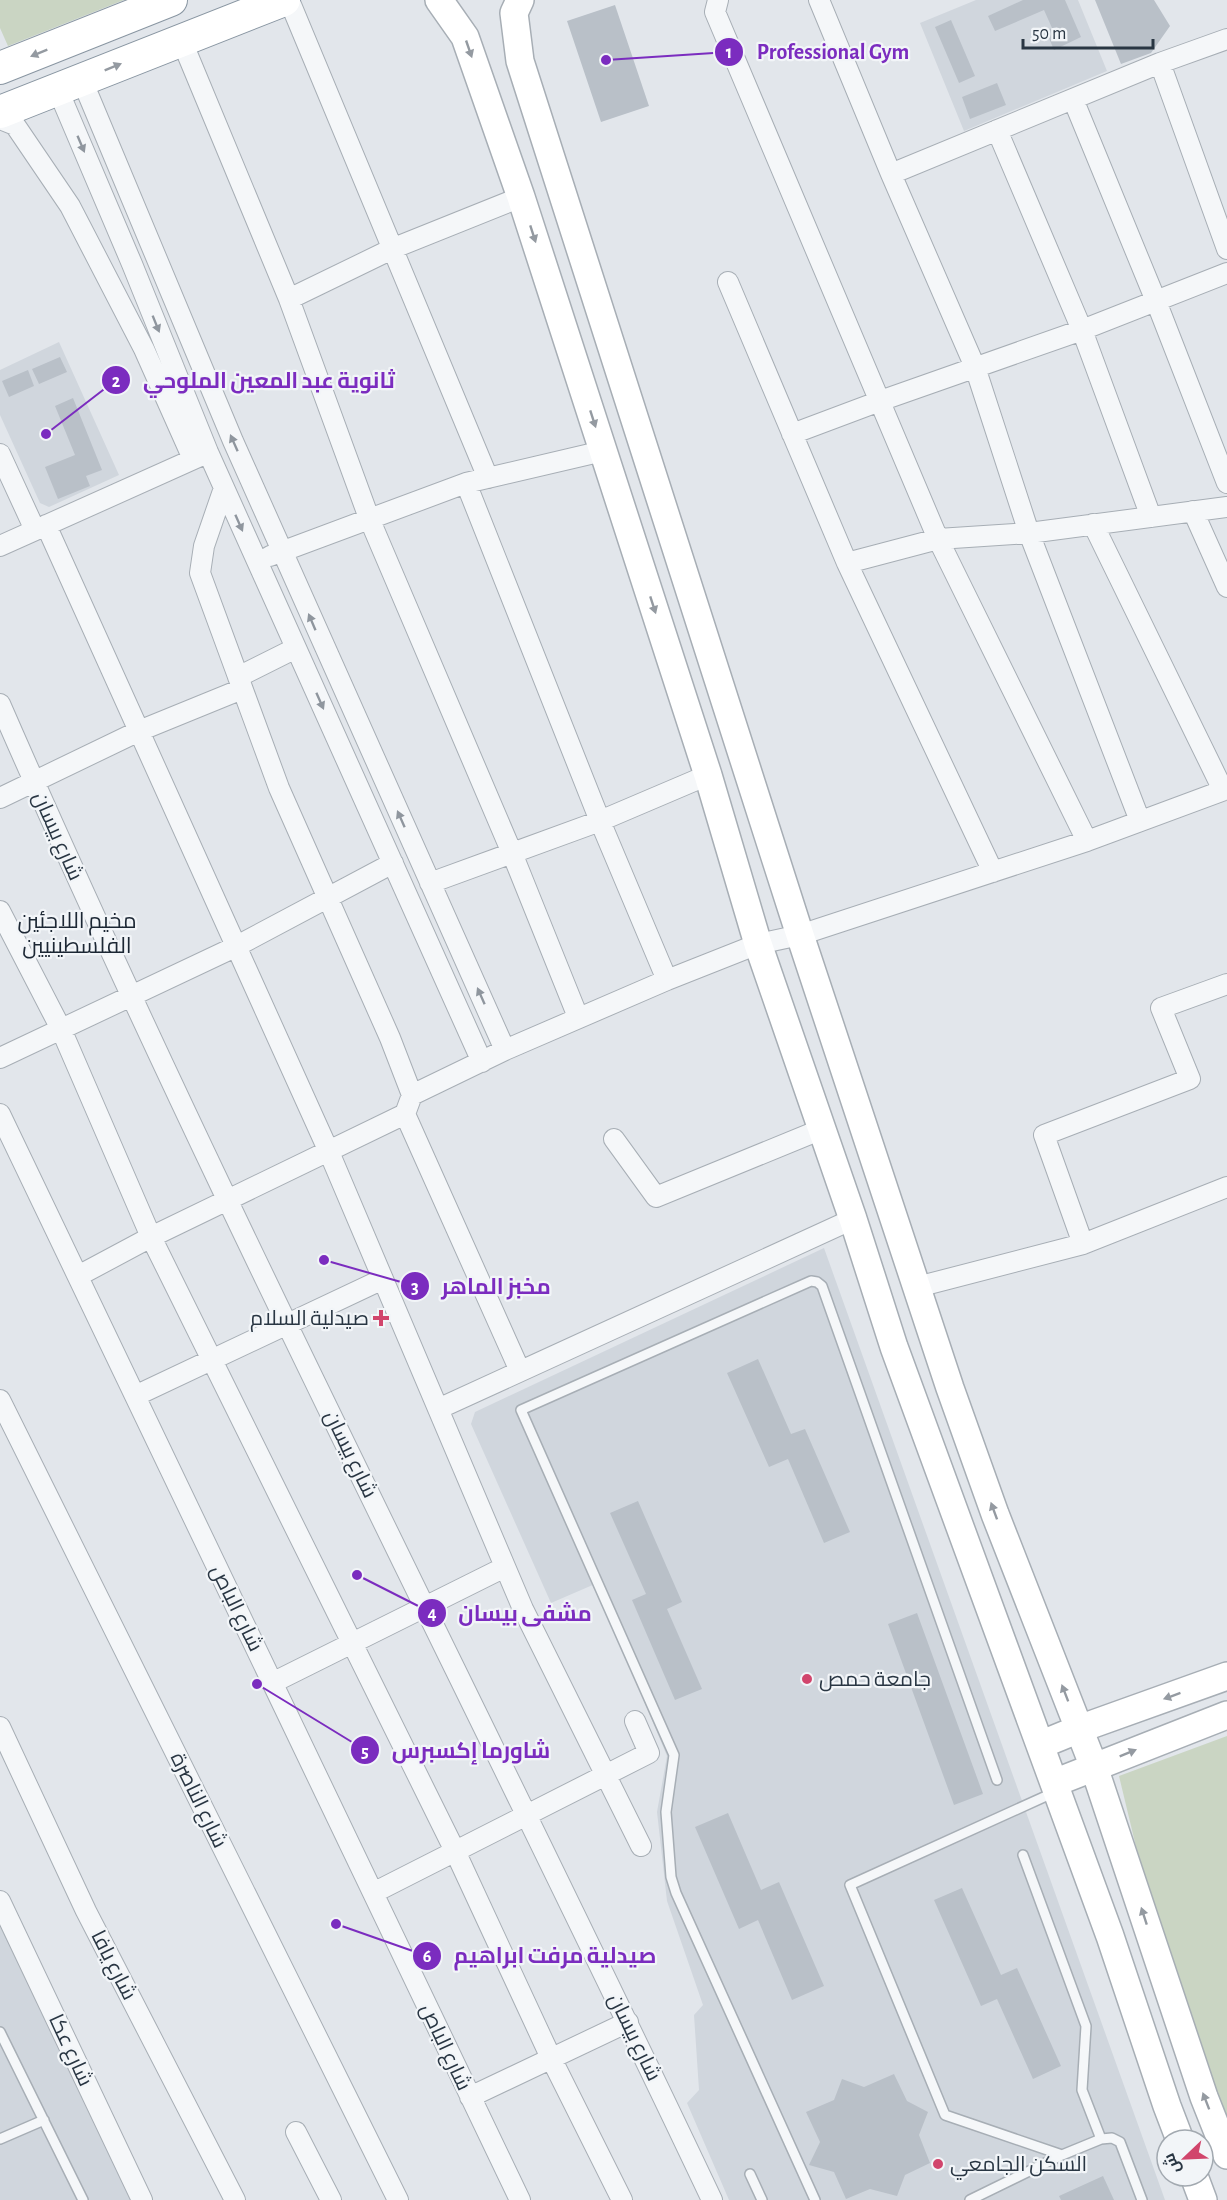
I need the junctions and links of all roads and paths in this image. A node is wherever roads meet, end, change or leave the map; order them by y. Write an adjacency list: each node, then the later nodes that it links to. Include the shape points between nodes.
1 (171, 0): 11 (highway, one-way to 11)
2 (284, 0): 8 (highway)
3 (290, 0): 19 (street)
4 (439, 0): 18 (main road, one-way to 18, via 465,37)
5 (520, 0): 66 (main road, via 514,13 520,61)
6 (718, 0): 27 (street, via 715,12)
7 (819, 0): 17 (street)
8 (181, 39): 12 (highway, one-way to 8); 23 (street)
9 (1227, 39): 10 (street)
10 (1160, 63): 13 (street); 20 (street)
11 (0, 68)
12 (70, 85): 14 (highway); 31 (street, one-way to 31); 45 (street, one-way to 12)
13 (1073, 99): 16 (street); 24 (street)
14 (0, 112)
15 (0, 119): 31 (street, via 15,125 70,206)
16 (997, 130): 17 (street); 25 (street)
17 (891, 174): 26 (street)
18 (521, 197): 19 (street); 29 (main road, one-way to 29)
19 (394, 248): 23 (street); 32 (street)
20 (1227, 249)
21 (1227, 273): 24 (street)
22 (728, 282): 28 (street)
23 (289, 298): 39 (street)
24 (1156, 301): 25 (street); 34 (street)
25 (1082, 330): 26 (street); 38 (street)
26 (975, 367): 27 (street); 42 (street)
27 (880, 401): 28 (street); 43 (street)
28 (792, 434): 47 (street)
29 (603, 451): 32 (street); 53 (main road, one-way to 53)
30 (0, 454): 41 (street)
31 (201, 456): 35 (street); 41 (street)
32 (488, 478): 33 (street)
33 (466, 483): 39 (street); 58 (street)
34 (1227, 483)
35 (224, 488): 46 (street, one-way to 46); 50 (street, via 204,546 200,573)
36 (1227, 507): 37 (street)
37 (1192, 511): 38 (street); 48 (street)
38 (1151, 517): 40 (street)
39 (369, 518): 45 (street); 60 (street)
40 (1093, 524): 42 (street); 55 (street)
41 (41, 528): 44 (street); 52 (street)
42 (1029, 533): 43 (street); 57 (street)
43 (938, 538): 47 (street); 59 (street)
44 (0, 546)
45 (282, 551): 46 (street); 63 (street, one-way to 45)
46 (256, 561): 49 (street)
47 (847, 564): 62 (street)
48 (1227, 587)
49 (296, 648): 50 (street); 61 (street, one-way to 61)
50 (240, 683): 52 (street); 64 (street, via 279,789)
51 (0, 704): 54 (street, شارع بيسان)
52 (139, 731): 54 (street); 68 (street)
53 (708, 775): 58 (street); 67 (main road)
54 (34, 783): 56 (street); 71 (street, شارع بيسان)
55 (1225, 790): 57 (street)
56 (0, 798)
57 (1140, 821): 59 (street)
58 (600, 822): 60 (street); 69 (street)
59 (1087, 841): 62 (street)
60 (512, 853): 63 (street); 72 (street)
61 (393, 863): 64 (street); 76 (street)
62 (993, 872): 66 (street)
63 (430, 883): 74 (street, one-way to 63)
64 (327, 897): 68 (street); 77 (street)
65 (0, 911): 73 (street)
66 (800, 935): 67 (street); 90 (main road)
67 (758, 944): 69 (street); 80 (main road)
68 (235, 947): 71 (street); 82 (street)
69 (667, 980): 72 (street)
70 (1227, 984): 87 (street, via 1161,1008 1190,1079 1044,1135)
71 (130, 996): 73 (street); 84 (street, شارع بيسان)
72 (578, 1017): 74 (street)
73 (61, 1029): 75 (street); 86 (street)
74 (505, 1050): 76 (street)
75 (0, 1058)
76 (482, 1062): 77 (street)
77 (412, 1095): 79 (street)
78 (0, 1114): 88 (street, شارع الباص)
79 (405, 1114): 82 (street); 93 (street)
80 (822, 1129): 81 (street, via 656,1197); 85 (main road)
81 (614, 1139)
82 (329, 1152): 84 (street); 89 (street)
83 (1227, 1187): 87 (street)
84 (228, 1199): 86 (street); 91 (street, شارع بيسان)
85 (853, 1219): 93 (street); 106 (main road, via 894,1347)
86 (151, 1237): 88 (street); 92 (street)
87 (1083, 1244): 90 (street)
88 (78, 1276): 94 (street, شارع الباص)
89 (383, 1279): 91 (street); 96 (street)
90 (917, 1287): 105 (main road, one-way to 90, via 995,1514)
91 (288, 1324): 92 (street); 98 (street, شارع بيسان)
92 (211, 1360): 94 (street); 99 (street)
93 (520, 1371): 96 (street)
94 (135, 1396): 101 (street, شارع الباص)
95 (0, 1400): 133 (street, شارع الناصرة)
96 (438, 1409): 97 (street)
97 (505, 1567): 98 (street); 108 (street)
98 (425, 1607): 99 (street); 111 (street, شارع بيسان)
99 (352, 1643): 101 (street); 113 (street)
100 (1227, 1676): 105 (main road, one-way to 105)
101 (272, 1683): 115 (street, شارع الباص)
102 (1227, 1715): 107 (main road, one-way to 102)
103 (635, 1721): 108 (street, via 650,1753)
104 (0, 1727): 131 (street, شارع يافا, via 86,1911)
105 (1079, 1729): 106 (main road); 107 (main road)
106 (1040, 1745): 110 (main road)
107 (1094, 1767): 110 (main road); 127 (main road, one-way to 107)
108 (606, 1775): 111 (street); 112 (street)
109 (997, 1780): 138 (lane, via 822,1286 811,1281 521,1410 672,1749 675,1760 666,1812 671,1877 676,1893)
110 (1055, 1787): 122 (main road); 126 (lane, via 850,1885 945,2115)
111 (526, 1815): 113 (street); 117 (street, شارع بيسان)
112 (641, 1846)
113 (455, 1851): 115 (street); 119 (street)
114 (1023, 1855): 125 (lane, via 1086,2026 1082,2090)
115 (373, 1893): 120 (street, شارع الباص)
116 (0, 1901): 130 (street, شارع عكا)
117 (628, 2022): 119 (street); 136 (street, شارع بيسان)
118 (0, 2032): 121 (lane)
119 (550, 2058): 120 (street); 135 (street)
120 (470, 2097): 134 (street, شارع الباص)
121 (44, 2120): 124 (lane); 129 (lane)
122 (1175, 2128)
123 (296, 2132): 132 (street)
124 (0, 2139)
125 (1101, 2139): 126 (lane); 140 (lane, via 1120,2142)
126 (1062, 2155): 139 (lane)
127 (1227, 2155)
128 (750, 2174): 137 (lane)
129 (82, 2200)
130 (142, 2200)
131 (235, 2200)
132 (331, 2200)
133 (398, 2200)
134 (520, 2200)
135 (622, 2200)
136 (712, 2200)
137 (762, 2200)
138 (816, 2200)
139 (970, 2200)
140 (1142, 2200)

